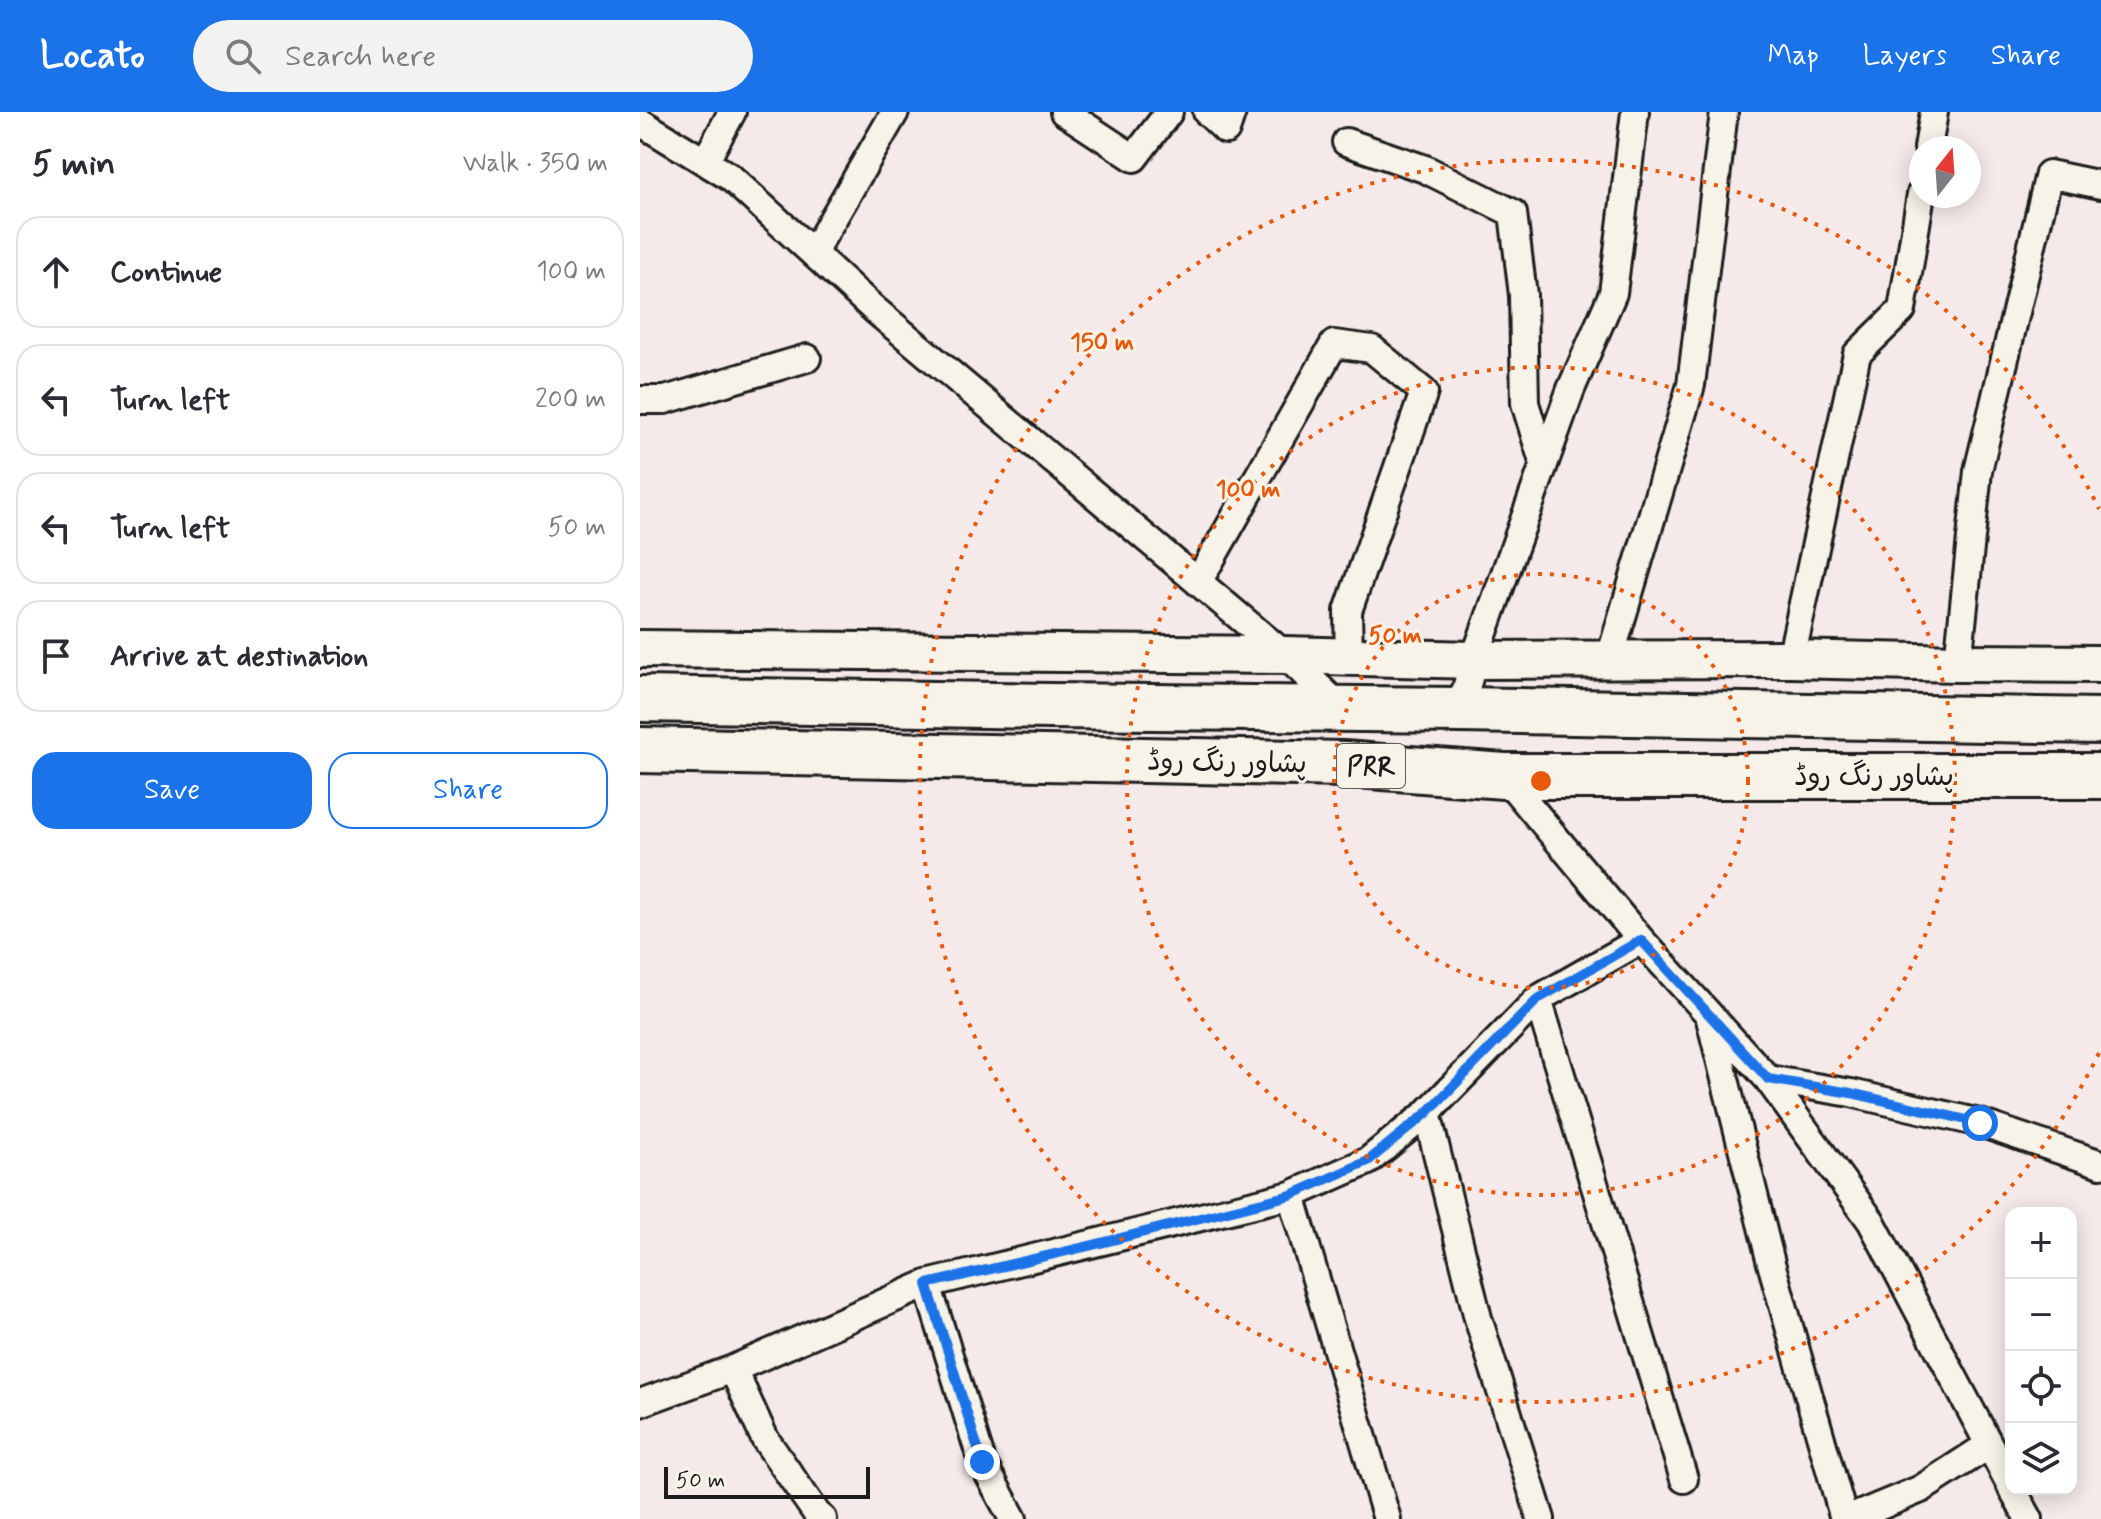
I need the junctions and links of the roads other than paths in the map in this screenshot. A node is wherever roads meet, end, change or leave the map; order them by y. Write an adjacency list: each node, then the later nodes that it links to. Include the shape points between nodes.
1 (732, 112): 13 (street)
2 (895, 112): 16 (street)
3 (1064, 112): 4 (street, via 1134,158)
4 (1169, 112)
5 (1207, 112): 6 (street, via 1226,130)
6 (1232, 112)
7 (1635, 112): 19 (street, via 1613,293)
8 (1724, 112): 26 (street, via 1691,385)
9 (1934, 112): 11 (street)
10 (640, 122): 13 (street)
11 (1930, 136)
12 (1346, 142): 19 (street, via 1425,169 1513,213 1523,295 1525,403)
13 (705, 162): 16 (street, via 730,177)
14 (2101, 185): 27 (street, via 2049,174 1978,471)
15 (1919, 208): 24 (street, via 1902,310 1857,354)
16 (813, 253): 20 (street)
17 (807, 358): 18 (street, via 665,400)
18 (640, 400)
19 (1544, 465): 25 (street)
20 (1198, 582): 22 (street); 23 (street, via 1334,344 1372,349 1424,392 1348,611)
21 (640, 649): 22 (street)
22 (1285, 655): 23 (street); 30 (street)
23 (1349, 657): 25 (street)
24 (1791, 659): 26 (street); 27 (street)
25 (1474, 660): 26 (street); 31 (street)
26 (1609, 661)
27 (1958, 663): 28 (street)
28 (2101, 664)
29 (640, 699): 30 (highway, پشاور رنگ روڈ / PRR)
30 (1342, 709): 31 (highway, پشاور رنگ روڈ / PRR)
31 (1460, 710): 32 (highway, پشاور رنگ روڈ / PRR)
32 (2101, 721)
33 (640, 750): 34 (highway, پشاور رنگ روڈ / PRR, via 1343,764)
34 (1504, 776): 35 (highway, پشاور رنگ روڈ / PRR); 36 (street)
35 (2101, 776)
36 (1641, 940): 37 (street); 38 (street)
37 (1538, 999): 40 (street); 48 (street)
38 (1709, 1012): 39 (street); 54 (street, via 1771,1263)
39 (1768, 1079): 41 (street, via 1980,1123); 46 (street, via 1871,1221)
40 (1427, 1113): 42 (street, via 1368,1161); 53 (street, via 1478,1318)
41 (2101, 1164)
42 (1291, 1195): 43 (street); 52 (street)
43 (927, 1284): 44 (street); 51 (street, via 982,1462)
44 (733, 1369): 45 (street); 50 (street, via 765,1439)
45 (640, 1403)
46 (1989, 1445): 47 (street); 54 (street, via 1921,1489)
47 (2005, 1475)
48 (1684, 1479)
49 (2016, 1495): 55 (street)
50 (823, 1519)
51 (1013, 1519)
52 (1387, 1519)
53 (1541, 1519)
54 (1846, 1519)
55 (2029, 1519)

